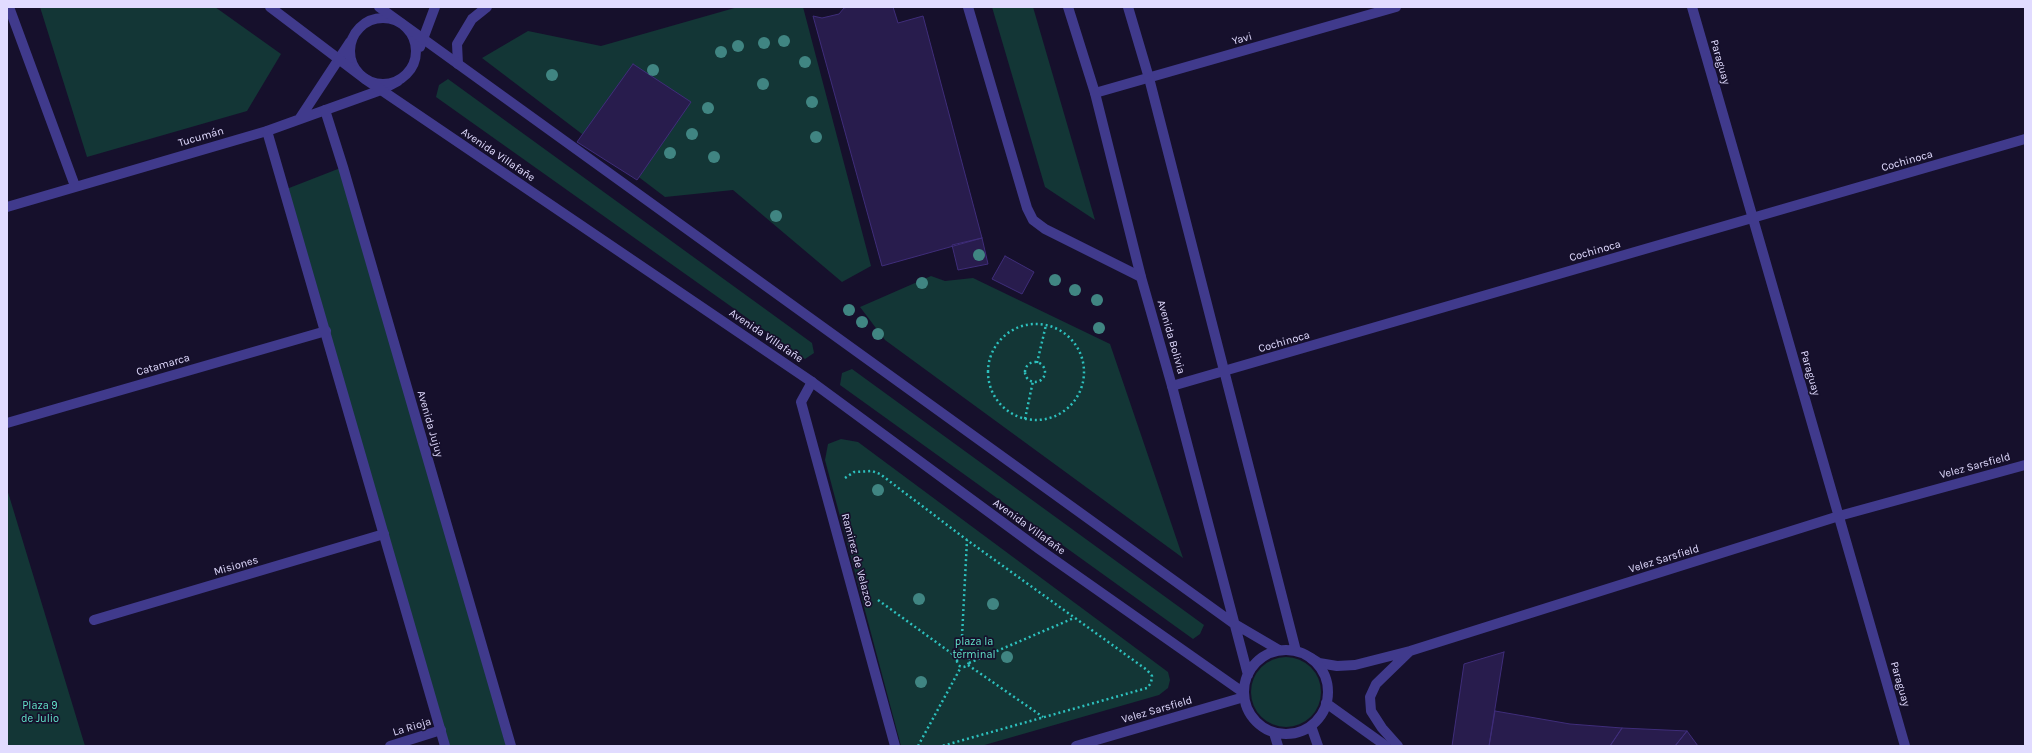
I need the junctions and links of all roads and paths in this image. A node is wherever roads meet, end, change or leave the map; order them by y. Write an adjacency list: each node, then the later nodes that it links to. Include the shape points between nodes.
1 (9, 7): 27 (street)
2 (270, 7): 15 (street, Avenida Villafañe)
3 (435, 7): 13 (street)
4 (487, 7): 17 (street, via 472,18 457,44)
5 (968, 7): 30 (street, via 1027,208 1033,220 1045,229)
6 (1068, 7): 22 (street, Avenida Bolivia)
7 (1128, 7): 18 (street)
8 (1396, 7): 18 (street, Yavi)
9 (1692, 7): 29 (street, Paraguay)
10 (384, 8): 11 (street); 12 (street)
11 (374, 19): 12 (street, via 384,17); 14 (street, via 356,31)
12 (404, 24): 13 (street); 16 (street, via 414,39)
13 (424, 39): 16 (street); 17 (street)
14 (352, 41): 15 (street); 19 (street, via 352,62 357,72)
15 (339, 58): 19 (street, Avenida Villafañe); 24 (street)
16 (416, 58): 20 (street, via 406,75)
17 (458, 64): 48 (street)
18 (1149, 78): 22 (street, Yavi); 34 (street)
19 (365, 79): 20 (street, via 381,84); 21 (street, Avenida Villafañe)
20 (398, 81): 21 (street, Tucumán)
21 (381, 90): 23 (street, Tucumán); 35 (street, Avenida Villafañe)
22 (1095, 93): 30 (street, Avenida Bolivia)
23 (325, 110): 24 (street, Tucumán); 66 (street, Avenida Jujuy)
24 (300, 118): 25 (street, Tucumán)
25 (267, 131): 27 (street, Tucumán); 32 (street)
26 (2025, 139): 29 (street, Cochinoca)
27 (75, 186): 28 (street, Tucumán)
28 (7, 207)
29 (1753, 218): 34 (street, Cochinoca); 42 (street, Paraguay)
30 (1141, 277): 37 (street, Avenida Bolivia)
31 (1046, 325): 33 (path); 38 (path, via 1031,324 1014,328 993,348 988,363 987,377 991,392 999,404 1011,414); 38 (path, via 1061,330 1080,352 1084,366 1083,381 1078,396 1069,408 1057,416 1041,421)
32 (326, 331): 39 (street, Catamarca); 43 (street)
33 (1038, 363): 36 (path, via 1043,366 1045,372 1040,380); 36 (path, via 1029,365 1026,370 1026,376)
34 (1223, 372): 37 (street, Cochinoca); 50 (street)
35 (812, 382): 58 (street, Avenida Villafañe, via 1039,549); 67 (street, Ramirez de Velazco, via 801,402)
36 (1033, 382): 38 (path)
37 (1172, 386): 48 (street, Avenida Bolivia)
38 (1024, 419)
39 (7, 423)
40 (2025, 465): 42 (street, Velez Sarsfield)
41 (844, 480): 44 (path, via 854,472 872,471 880,474)
42 (1839, 516): 51 (street, Velez Sarsfield); 75 (street, Paraguay)
43 (384, 534): 47 (street, Misiones); 62 (street)
44 (967, 540): 46 (path); 52 (path)
45 (875, 604): 53 (path, via 873,596)
46 (1074, 618): 55 (path); 60 (path, via 1147,670 1152,676 1151,682 1147,688)
47 (94, 620)
48 (1233, 622): 49 (street); 57 (street, Avenida Bolivia)
49 (1280, 650): 50 (street); 57 (street, via 1266,655 1255,663)
50 (1296, 651): 54 (street)
51 (1410, 651): 54 (street, Velez Sarsfield, via 1343,666 1319,663); 74 (street, via 1376,684 1370,697 1371,711)
52 (961, 656): 53 (path); 55 (path, via 966,656)
53 (958, 658): 56 (path)
54 (1311, 658): 59 (street, via 1322,671 1328,686)
55 (969, 664): 56 (path); 60 (path)
56 (961, 667): 68 (path)
57 (1248, 675): 58 (street)
58 (1244, 695): 63 (street, via 1249,713 1259,725); 70 (street, Velez Sarsfield)
59 (1326, 703): 61 (street, via 1320,716); 73 (street)
60 (1043, 717): 69 (path)
61 (1311, 726): 63 (street, via 1290,734); 72 (street)
62 (441, 730): 64 (street, La Rioja); 65 (street)
63 (1274, 733): 71 (street)
64 (390, 746)
65 (445, 746)
66 (511, 746)
67 (895, 746)
68 (918, 746)
69 (942, 746)
70 (1076, 746)
71 (1278, 746)
72 (1318, 746)
73 (1386, 746)
74 (1398, 746)
75 (1905, 746)

